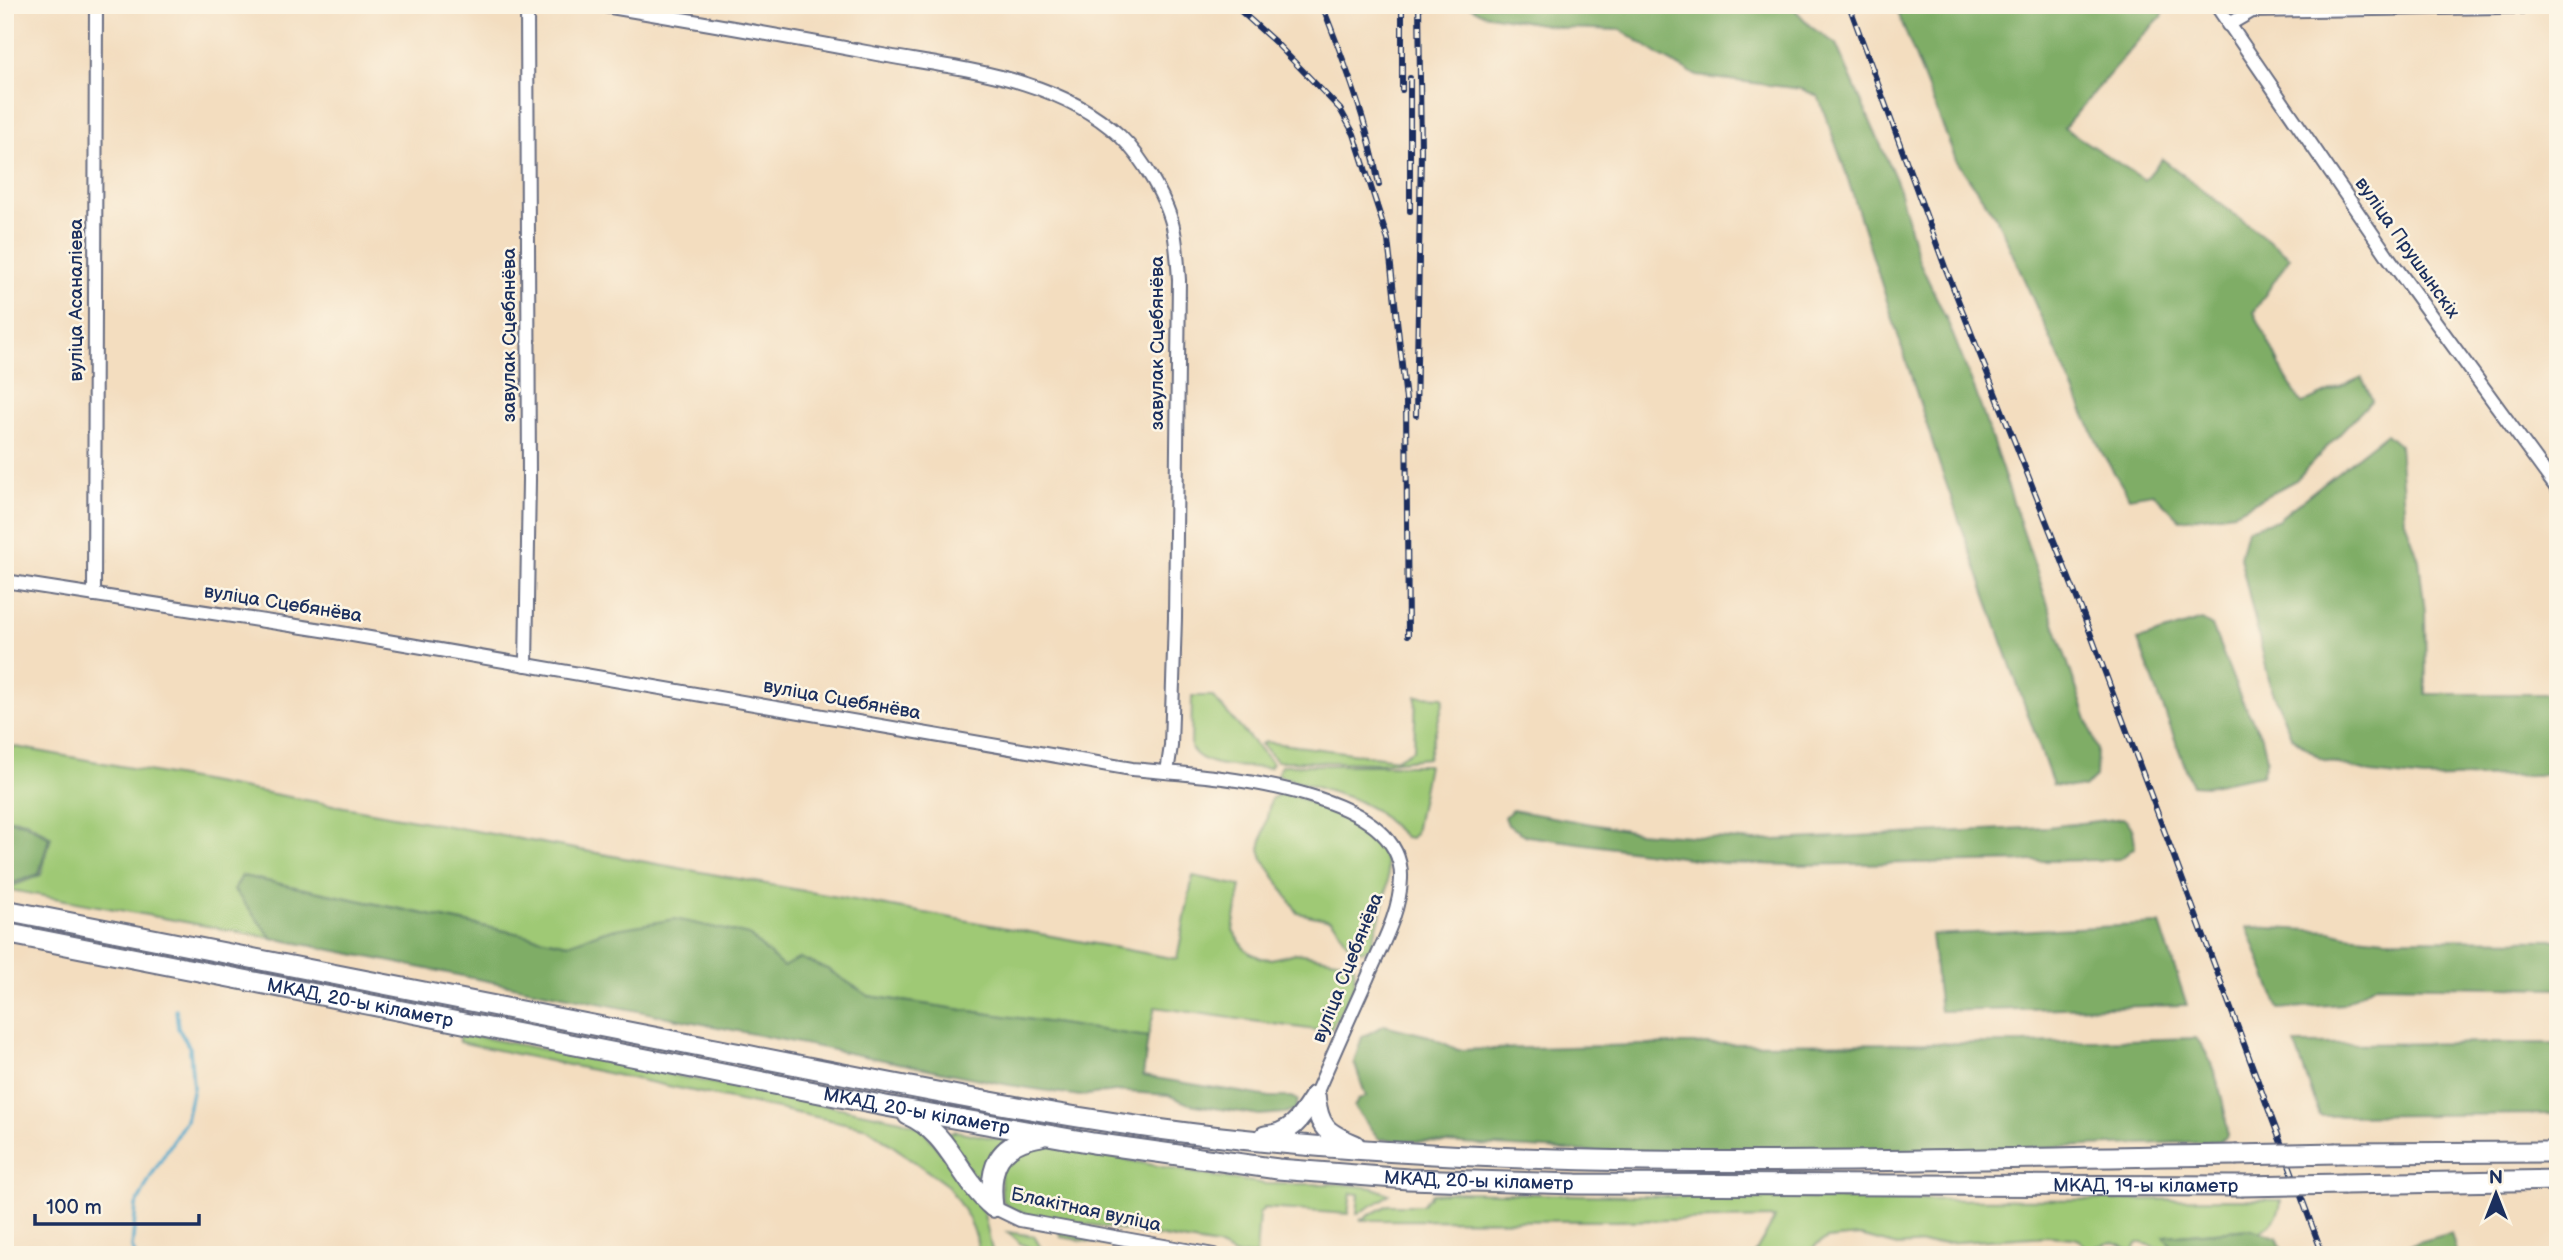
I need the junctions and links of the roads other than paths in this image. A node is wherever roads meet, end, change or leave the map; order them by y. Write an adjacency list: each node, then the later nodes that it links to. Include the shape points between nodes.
1 (96, 5): 9 (street, вуліца Асаналіева)
2 (527, 5): 10 (street, завулак Сцебянёва)
3 (599, 5): 11 (street, завулак Сцебянёва, via 987,73 1059,95 1121,137 1143,164 1174,230 1179,280 1175,618)
4 (2216, 5): 6 (street, вуліца Прушынскіх)
5 (2558, 6): 6 (street, via 2252,11)
6 (2228, 25): 7 (street, вуліца Прушынскіх, via 2389,258)
7 (2558, 490)
8 (5, 581): 9 (street, вуліца Сцебянёва)
9 (94, 595): 10 (street, вуліца Сцебянёва)
10 (526, 665): 11 (street, вуліца Сцебянёва)
11 (1167, 772): 14 (street, вуліца Сцебянёва, via 1264,784 1323,800 1372,824 1391,843 1398,858 1401,879 1389,928)
12 (5, 910): 17 (highway, МКАД, 20-ы кіламетр, via 969,1098)
13 (5, 933): 15 (highway, МКАД, 20-ы кіламетр)
14 (1315, 1096): 17 (highway, via 1286,1132); 18 (highway, via 1318,1115 1331,1135)
15 (886, 1106): 16 (highway, МКАД, 20-ы кіламетр); 23 (highway, via 924,1122)
16 (1051, 1134): 22 (highway, МКАД, 20-ы кіламетр, via 1278,1169 1469,1182); 23 (highway, via 1016,1142 999,1159 991,1177)
17 (1236, 1138): 18 (highway, МКАД, 20-ы кіламетр)
18 (1370, 1151): 20 (highway, МКАД, 20-ы кіламетр, via 1564,1160)
19 (2558, 1152): 20 (highway, МКАД, 19-ы кіламетр, bridge)
20 (1734, 1161)
21 (2558, 1180): 22 (highway, МКАД, 19-ы кіламетр, bridge, via 2241,1186)
22 (1734, 1185)
23 (993, 1208): 24 (street, Блакітная вуліца, via 1020,1220)
24 (1214, 1255)

